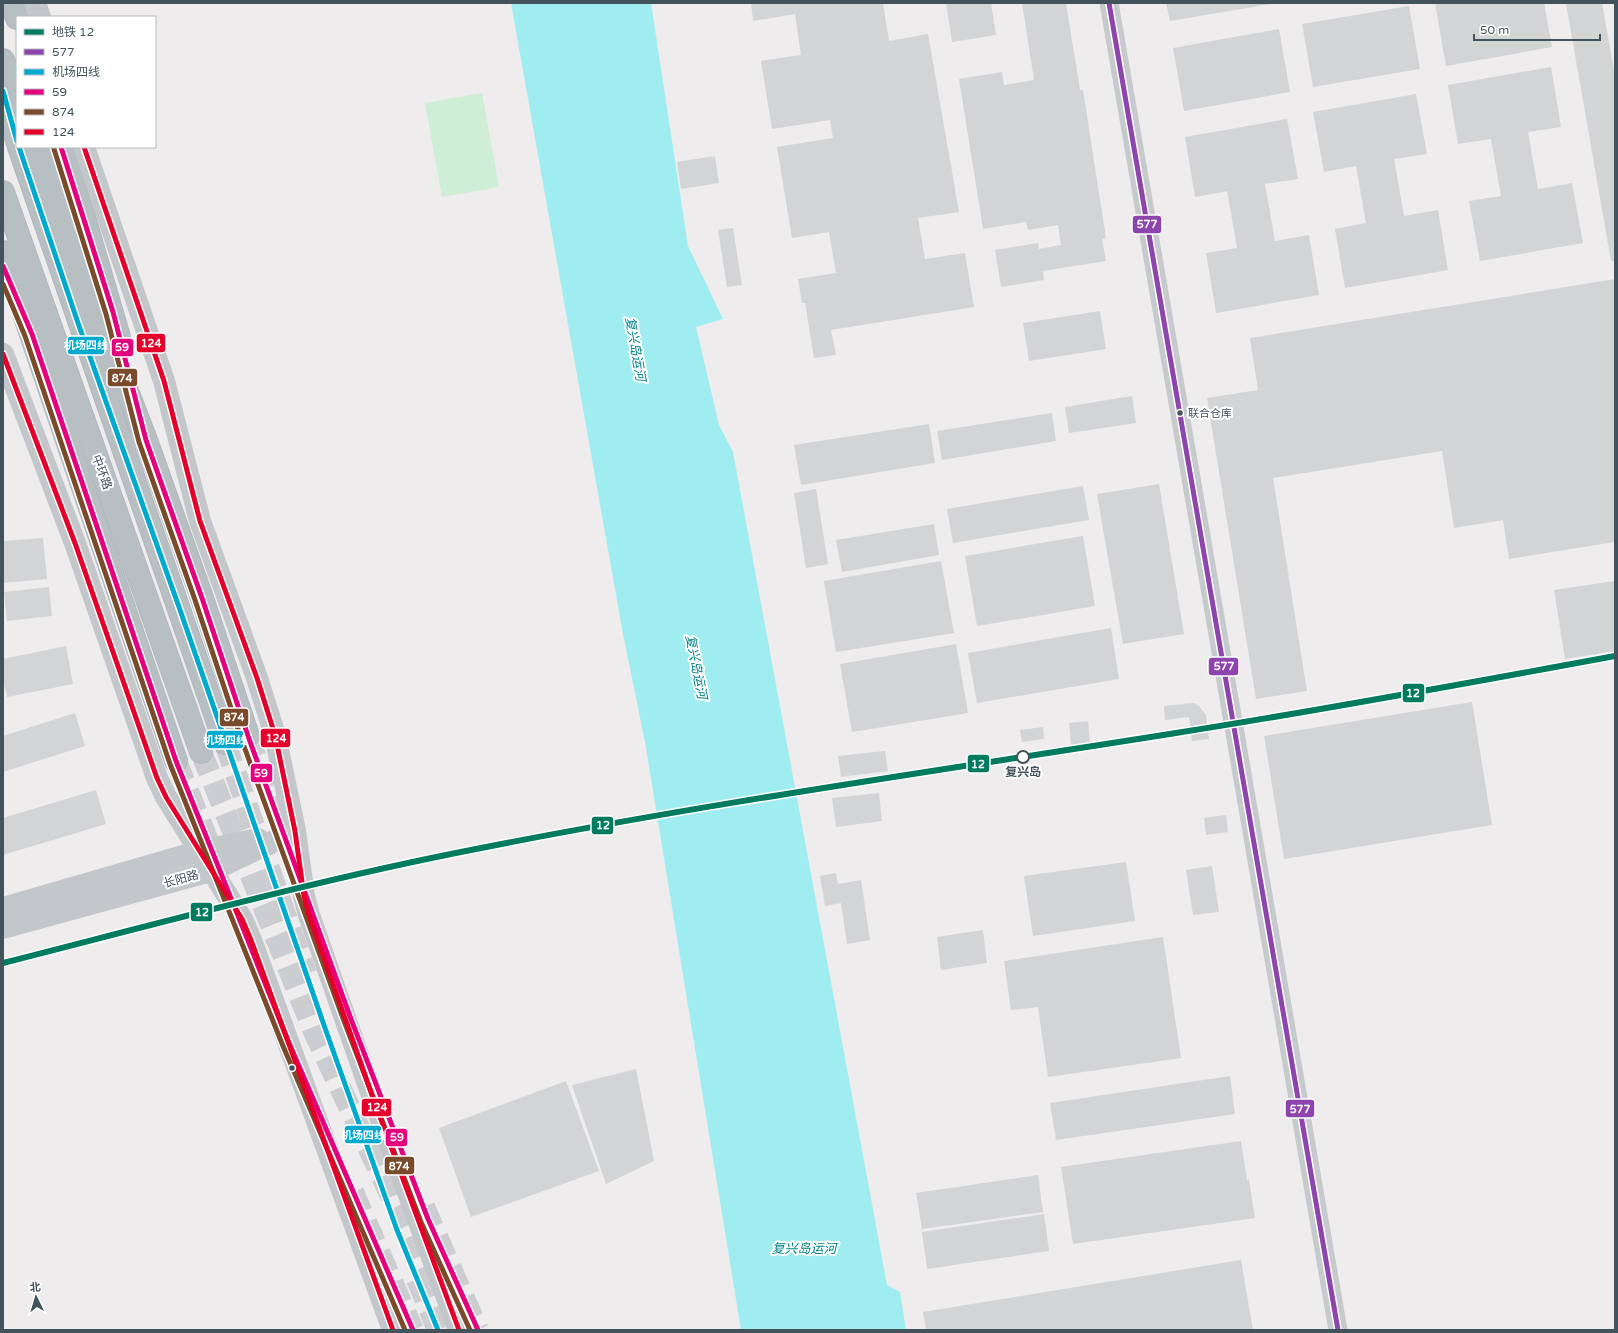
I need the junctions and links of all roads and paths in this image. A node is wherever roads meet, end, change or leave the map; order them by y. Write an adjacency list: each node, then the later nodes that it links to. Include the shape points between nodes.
1 (11, 3): 4 (highway)
2 (35, 3): 5 (main road)
3 (1109, 3): 31 (street)
4 (16, 16)
5 (40, 16)
6 (3, 60): 7 (highway)
7 (16, 88)
8 (3, 91): 9 (highway)
9 (16, 137)
10 (19, 148): 21 (highway)
11 (41, 148): 19 (highway, via 98,315)
12 (61, 148): 19 (highway, via 113,312)
13 (84, 148): 24 (main road, via 164,382 200,521 275,735)
14 (3, 192): 22 (highway, 中环路)
15 (3, 252): 17 (highway)
16 (3, 266): 17 (highway)
17 (32, 334): 23 (highway)
18 (3, 354): 25 (main road, via 74,543 157,778)
19 (146, 440): 20 (highway)
20 (248, 736)
21 (225, 743)
22 (201, 752)
23 (176, 761)
24 (295, 831): 25 (main road, 长阳路); 26 (main road, 长阳路); 30 (main road, via 309,915)
25 (200, 851): 26 (main road); 27 (main road, 长阳路)
26 (211, 871): 28 (main road, 长阳路); 29 (main road, via 242,919 251,940)
27 (3, 908)
28 (3, 928)
29 (393, 1330)
30 (459, 1330)
31 (1338, 1330)

